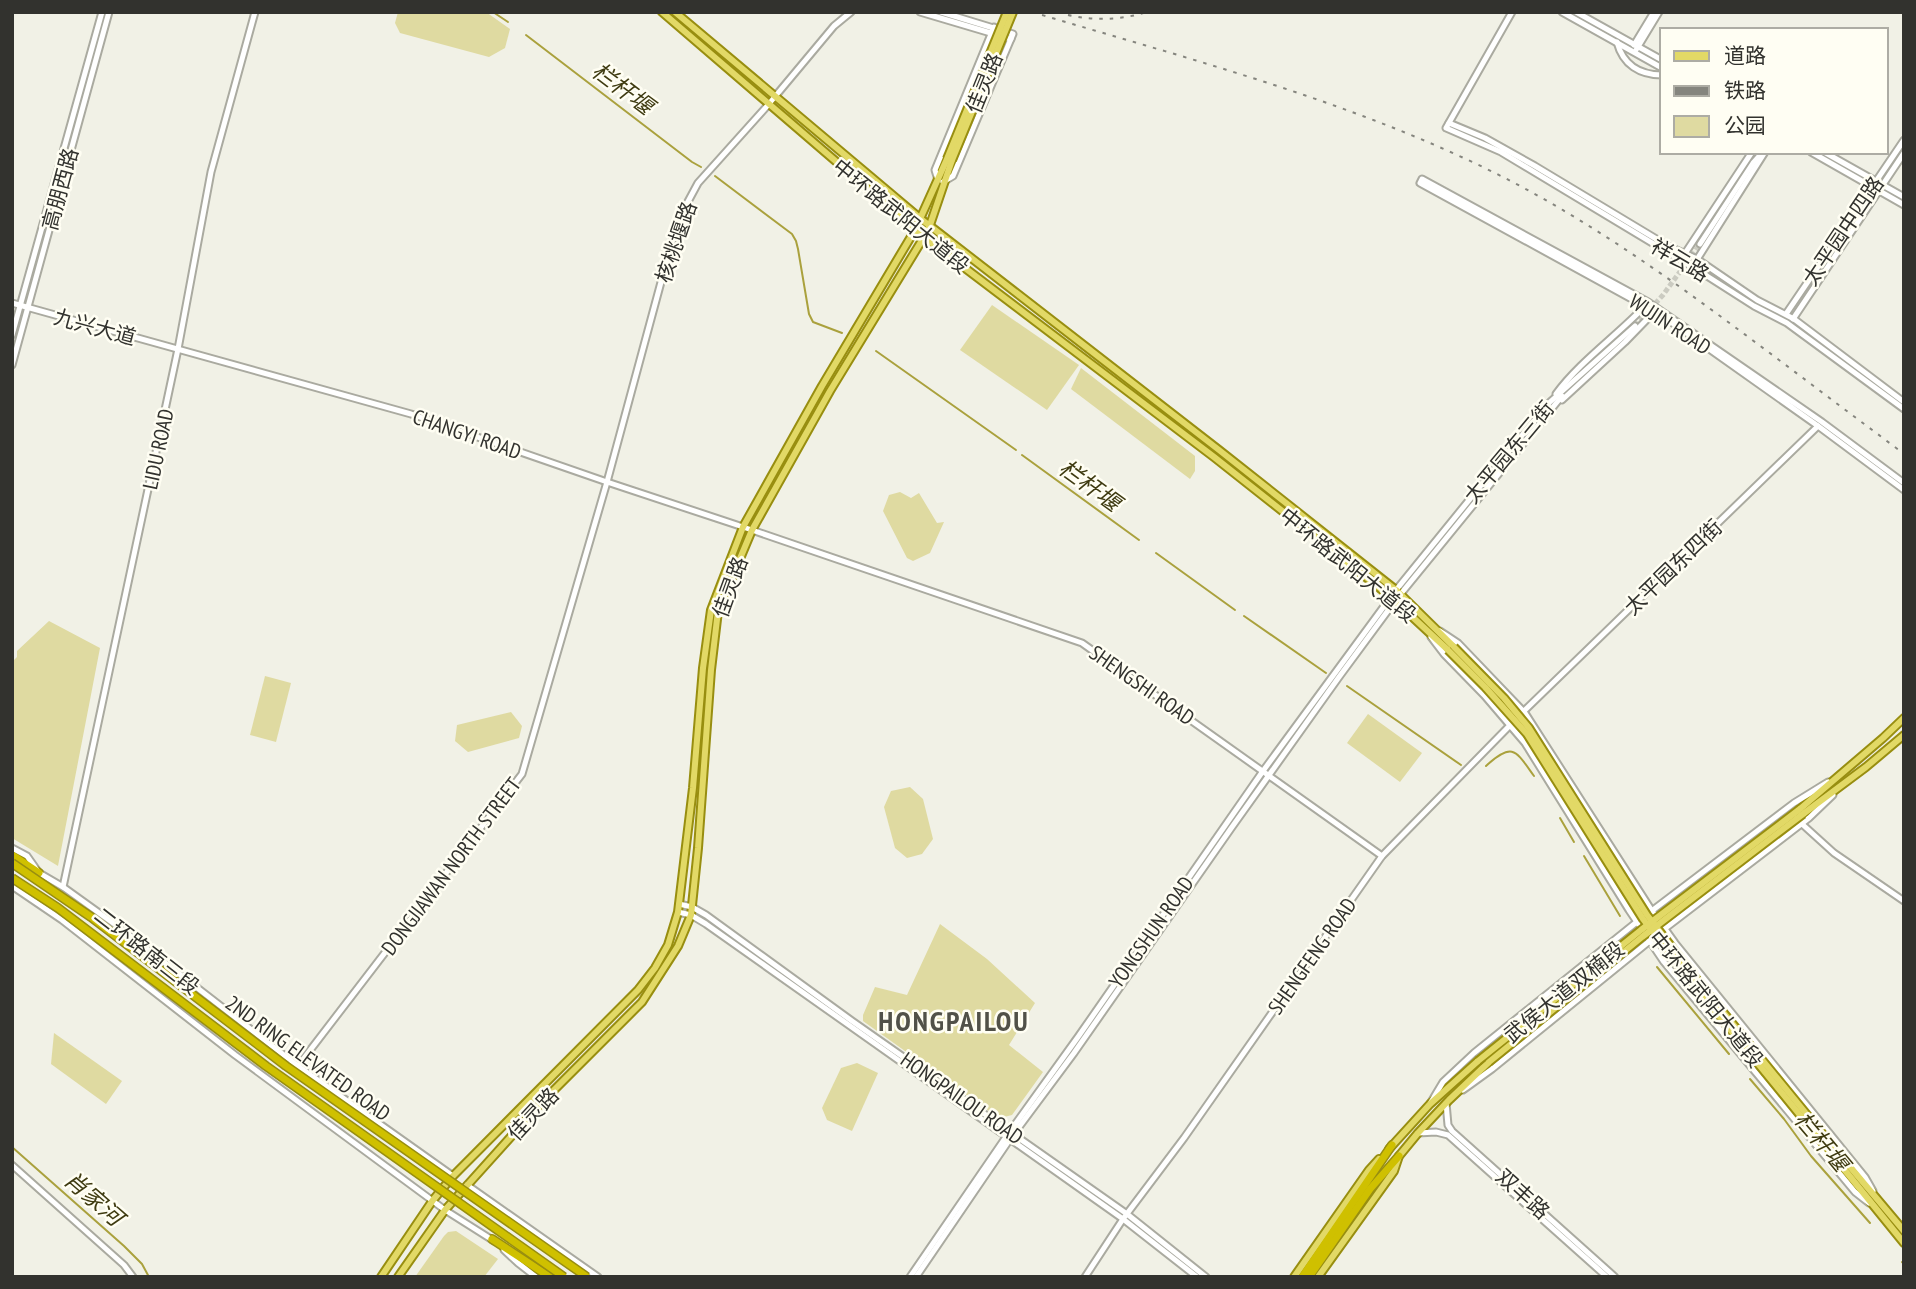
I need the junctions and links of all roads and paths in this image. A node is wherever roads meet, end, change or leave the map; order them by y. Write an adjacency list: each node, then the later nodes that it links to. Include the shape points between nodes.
1 (102, 12): 52 (street, 高朋西路)
2 (108, 12): 53 (street, 高朋西路)
3 (255, 12): 61 (street, LIDU ROAD, via 211,172)
4 (662, 12): 23 (main road, 中环路武阳大道段)
5 (675, 12): 22 (main road, 中环路武阳大道段)
6 (851, 12): 22 (street, 核桃堰路)
7 (920, 12): 16 (street)
8 (941, 12): 16 (street)
9 (1007, 12): 33 (main road, 佳灵路, bridge)
10 (1013, 12): 33 (main road, 佳灵路, bridge)
11 (1512, 12): 24 (street)
12 (1562, 12): 17 (street)
13 (1576, 12): 18 (street)
14 (1654, 12): 18 (street)
15 (1659, 12): 18 (street)
16 (993, 30): 35 (street, via 935,170); 35 (street, via 1013,34 953,176)
17 (1618, 42): 18 (street); 21 (street, via 1626,62 1648,75)
18 (1634, 48): 19 (street); 20 (street)
19 (1660, 59)
20 (1660, 67)
21 (1660, 75)
22 (775, 98): 23 (street, 核桃堰路); 40 (main road, 中环路武阳大道段)
23 (768, 105): 42 (main road, 中环路武阳大道段); 67 (street, 核桃堰路, via 698,183 684,209)
24 (1448, 125): 46 (street, 祥云路, via 1485,138); 47 (street, 祥云路)
25 (1904, 140): 37 (street, 太平园中四路)
26 (1904, 153): 37 (street)
27 (1753, 154): 44 (street)
28 (1754, 154): 34 (street)
29 (1762, 154): 34 (street)
30 (1763, 154): 45 (street)
31 (1815, 154): 37 (street)
32 (1828, 154): 37 (street)
33 (949, 160): 35 (main road, 佳灵路)
34 (1753, 163): 45 (street)
35 (941, 181): 40 (main road, 佳灵路); 41 (main road, 佳灵路)
36 (1421, 181): 51 (street, WUJIN ROAD)
37 (1878, 186): 38 (street); 39 (street); 55 (street, 太平园中四路); 56 (street)
38 (1904, 197)
39 (1904, 205)
40 (921, 219): 41 (main road, 中环路武阳大道段); 42 (main road, 佳灵路)
41 (930, 225): 43 (main road, 佳灵路); 72 (main road, 中环路武阳大道段)
42 (915, 230): 43 (main road, 中环路武阳大道段); 70 (main road, 佳灵路)
43 (924, 237): 71 (main road, 佳灵路); 73 (main road, 中环路武阳大道段)
44 (1693, 240): 45 (street); 46 (street)
45 (1702, 246): 48 (street)
46 (1685, 253): 47 (street); 48 (street, 祥云路)
47 (1681, 260): 49 (street, 祥云路)
48 (1697, 260): 49 (street); 55 (street, 祥云路)
49 (1693, 267): 58 (street, 祥云路)
50 (12, 303): 52 (street, 九兴大道)
51 (1646, 304): 54 (street, WUJIN ROAD); 57 (street)
52 (20, 306): 53 (street, 九兴大道); 60 (street, 高朋西路)
53 (28, 308): 61 (street, 九兴大道); 62 (street, 高朋西路)
54 (1656, 310): 59 (street); 66 (street, WUJIN ROAD)
55 (1786, 314): 56 (street, 祥云路); 58 (street)
56 (1794, 318): 58 (street); 63 (street, 祥云路)
57 (1631, 320): 59 (street); 64 (street, via 1570,376)
58 (1787, 323): 65 (street, 祥云路)
59 (1637, 327): 64 (street); 64 (street, 太平园东三街)
60 (12, 335)
61 (178, 349): 67 (street, CHANGYI ROAD, via 411,414); 91 (street, LIDU ROAD)
62 (12, 365)
63 (1904, 402)
64 (1552, 404): 72 (street, YONGSHUN ROAD)
65 (1904, 409)
66 (1820, 424): 68 (street, WUJIN ROAD); 69 (street, WUJIN ROAD); 75 (street, 太平园东四街)
67 (607, 482): 70 (street, CHANGYI ROAD); 99 (street, DONGJIAWAN NORTH STREET, via 522,774)
68 (1904, 483)
69 (1904, 490)
70 (743, 527): 71 (street, CHANGYI ROAD); 93 (main road, 佳灵路, via 711,610)
71 (752, 530): 79 (street, SHENGSHI ROAD, via 1082,643); 94 (main road, 佳灵路, via 718,611)
72 (1398, 592): 73 (street, YONGSHUN ROAD); 74 (main road, 中环路武阳大道段)
73 (1393, 599): 74 (main road, 中环路武阳大道段); 79 (street, YONGSHUN ROAD)
74 (1429, 627): 75 (street, via 1458,642); 77 (street, via 1444,654); 111 (main road, 中环路武阳大道段, bridge, via 1527,734 1643,919)
75 (1524, 711): 77 (street, SHENGFENG ROAD); 95 (street)
76 (1904, 718): 80 (main road, 武侯大道双楠段)
77 (1510, 724): 86 (street, SHENGFENG ROAD); 96 (street)
78 (1904, 735): 81 (main road, 武侯大道双楠段)
79 (1266, 773): 86 (street, SHENGSHI ROAD); 103 (street, YONGSHUN ROAD)
80 (1839, 775): 82 (main road, 武侯大道双楠段); 95 (street, via 1794,803)
81 (1841, 786): 82 (main road, 武侯大道双楠段); 83 (street)
82 (1802, 811): 100 (main road, 武侯大道双楠段, bridge, via 1489,1062); 101 (main road, 武侯大道双楠段, bridge, via 1641,930)
83 (1802, 824): 92 (street, via 1834,853); 97 (street)
84 (12, 848): 88 (street, 二环路南三段, via 27,856)
85 (12, 855): 88 (highway)
86 (1382, 856): 113 (street, SHENGFENG ROAD)
87 (12, 863): 123 (highway, 2ND RING ELEVATED ROAD, bridge, via 91,917 286,1066)
88 (38, 873): 91 (street, 二环路南三段)
89 (12, 878): 122 (highway, 2ND RING ELEVATED ROAD, bridge, via 266,1066)
90 (12, 886): 110 (street, 二环路南三段)
91 (63, 887): 99 (street, 二环路南三段)
92 (1904, 901)
93 (679, 908): 94 (street, HONGPAILOU ROAD); 107 (main road, 佳灵路, via 668,945 638,990)
94 (692, 911): 103 (street, HONGPAILOU ROAD); 108 (main road, 佳灵路, via 678,946 642,1002)
95 (1651, 911): 96 (street); 97 (street)
96 (1637, 922): 98 (street); 101 (street, via 1474,1054 1443,1082)
97 (1665, 929): 98 (street); 111 (street, via 1865,1177)
98 (1650, 941): 100 (street); 111 (street, via 1855,1192)
99 (298, 1066): 107 (street, 二环路南三段)
100 (1448, 1102): 102 (main road, 武侯大道双楠段); 135 (street, 双丰路, via 1452,1131)
101 (1430, 1104): 104 (main road, 武侯大道双楠段)
102 (1418, 1133): 105 (main road, 武侯大道双楠段); 134 (street, 双丰路, via 1448,1135)
103 (1010, 1135): 113 (street, HONGPAILOU ROAD); 125 (street, YONGSHUN ROAD); 126 (street)
104 (1392, 1145): 109 (highway); 130 (main road, 武侯大道双楠段, via 1369,1170)
105 (1399, 1156): 109 (highway); 133 (main road, 武侯大道双楠段, via 1394,1171)
106 (12, 1165): 117 (street)
107 (453, 1176): 108 (main road); 110 (main road, 佳灵路)
108 (467, 1185): 112 (main road, 佳灵路); 124 (street)
109 (1368, 1187): 131 (highway); 132 (highway)
110 (433, 1200): 112 (street, 二环路南三段); 118 (main road, 佳灵路)
111 (1877, 1205): 114 (main road, 中环路武阳大道段); 116 (main road, 中环路武阳大道段)
112 (445, 1210): 115 (street, 二环路南三段); 119 (main road, 佳灵路)
113 (1125, 1216): 127 (street, SHENGFENG ROAD); 128 (street, HONGPAILOU ROAD); 129 (street, HONGPAILOU ROAD)
114 (1904, 1231)
115 (492, 1239): 120 (street, 二环路南三段); 121 (highway)
116 (1904, 1244)
117 (133, 1277)
118 (381, 1277)
119 (398, 1277)
120 (536, 1277)
121 (550, 1277)
122 (564, 1277)
123 (587, 1277)
124 (598, 1277)
125 (909, 1277)
126 (916, 1277)
127 (1085, 1277)
128 (1197, 1277)
129 (1206, 1277)
130 (1294, 1277)
131 (1302, 1277)
132 (1309, 1277)
133 (1318, 1277)
134 (1608, 1277)
135 (1615, 1277)

